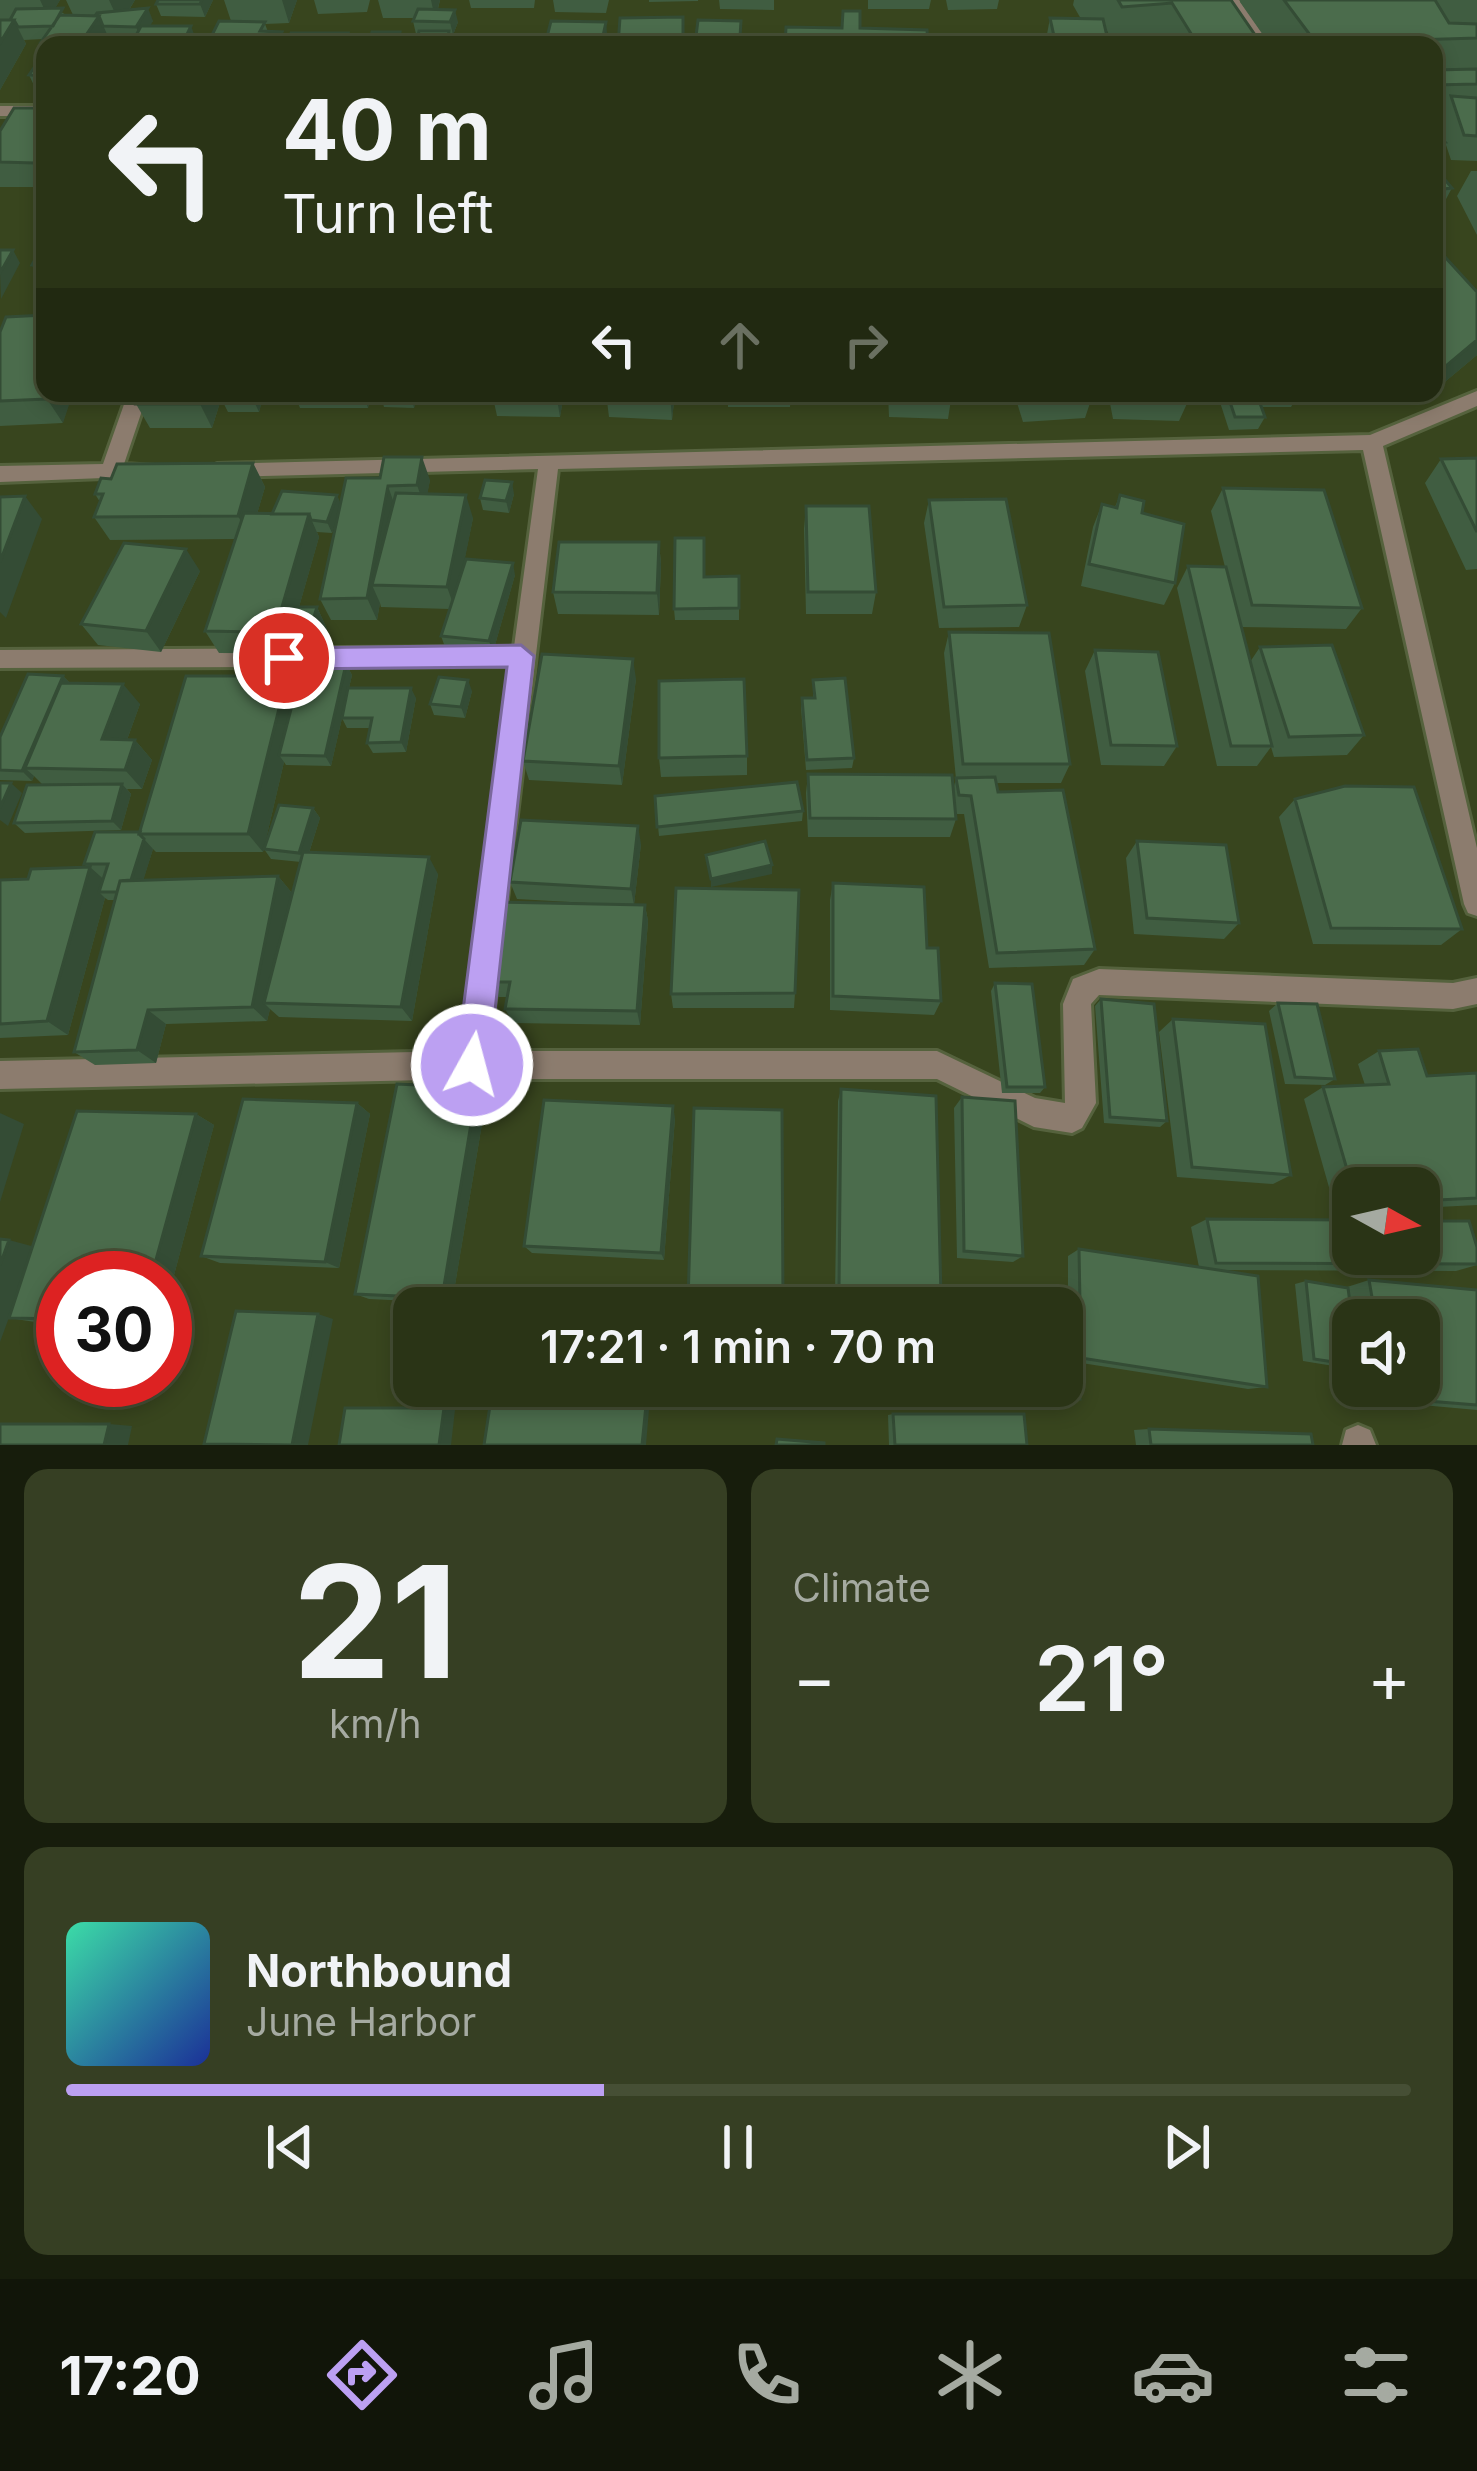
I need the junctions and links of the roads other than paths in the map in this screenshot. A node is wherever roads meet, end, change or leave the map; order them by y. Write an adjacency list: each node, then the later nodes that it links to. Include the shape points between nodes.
1 (1232, 0): 2 (street)
2 (1257, 36)
3 (0, 111): 4 (street)
4 (36, 111)
5 (1477, 398): 7 (street)
6 (135, 402): 11 (street)
7 (1372, 442): 8 (street); 15 (street)
8 (549, 461): 10 (street); 13 (street)
9 (180, 470): 11 (street)
10 (203, 470)
11 (111, 472): 12 (street)
12 (0, 474)
13 (521, 656): 14 (street); 17 (street)
14 (0, 658)
15 (1477, 904)
16 (1477, 991): 17 (street, via 1099,982 1083,988 1077,1004 1082,1103 1072,1118 1049,1119 937,1065)
17 (472, 1065): 18 (street)
18 (0, 1076)

